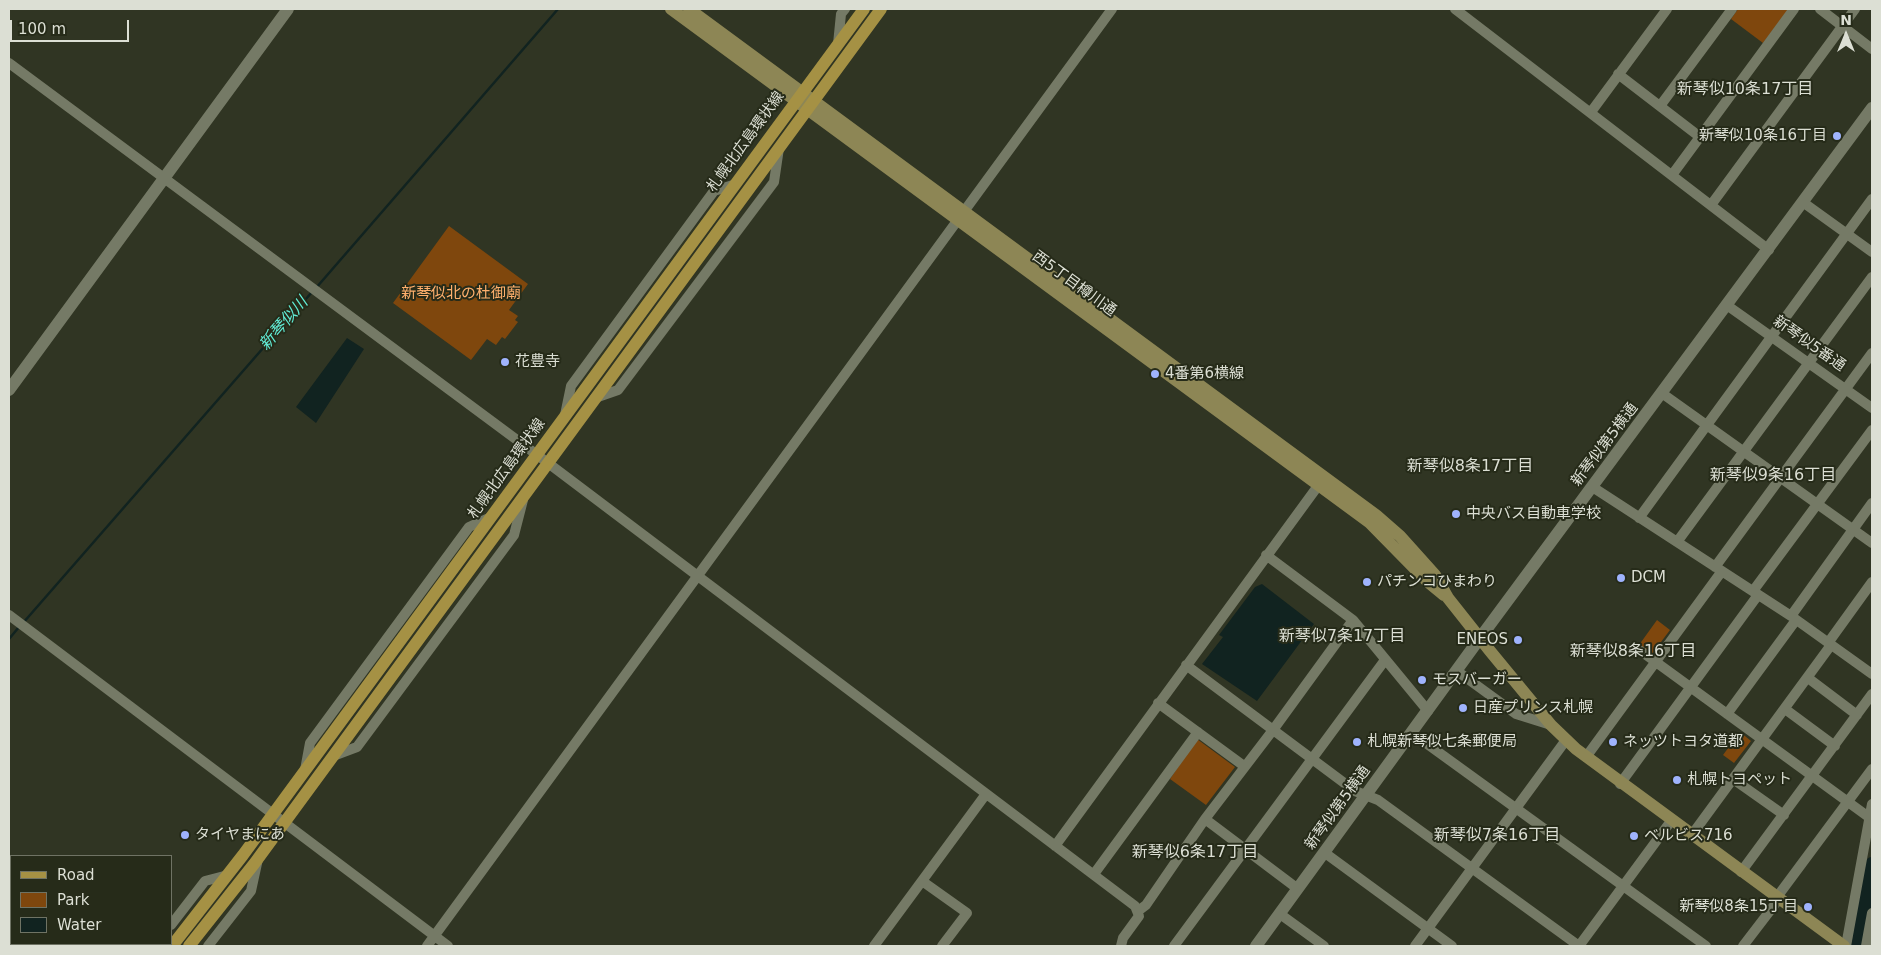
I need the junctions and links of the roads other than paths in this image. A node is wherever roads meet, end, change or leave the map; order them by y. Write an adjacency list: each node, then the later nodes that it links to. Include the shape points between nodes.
1 (288, 9): 25 (street)
2 (671, 9): 19 (main road, 西5丁目樽川通)
3 (689, 9): 19 (main road, 西5丁目樽川通)
4 (845, 9): 15 (street, via 841,14)
5 (864, 9): 15 (main road, 札幌北広島環状線)
6 (1112, 9): 29 (street)
7 (1455, 9): 22 (street)
8 (1667, 9): 18 (street)
9 (1732, 9): 20 (street)
10 (1794, 9): 23 (street)
11 (1820, 9): 14 (street)
12 (1855, 9): 14 (street)
13 (882, 10): 19 (main road, 札幌北広島環状線)
14 (1843, 26): 16 (street); 28 (street)
15 (838, 45): 19 (main road, 札幌北広島環状線)
16 (1872, 49)
17 (9, 63): 25 (street)
18 (1618, 74): 20 (street); 22 (street)
19 (805, 102): 29 (main road, 西5丁目樽川通); 45 (main road, 札幌北広島環状線, via 736,184); 46 (main road, 札幌北広島環状線, via 779,147)
20 (1660, 106): 23 (street)
21 (1872, 108): 27 (street, 新琴似第5横通)
22 (1590, 112): 24 (street)
23 (1700, 137): 24 (street)
24 (1672, 175): 28 (street)
25 (164, 179): 39 (street); 45 (street)
26 (1872, 199): 30 (street)
27 (1804, 203): 30 (street); 31 (street, 新琴似第5横通)
28 (1711, 206): 31 (street)
29 (961, 216): 48 (main road, 西5丁目樽川通); 58 (street)
30 (1847, 234): 32 (street); 35 (street)
31 (1768, 250): 34 (street, 新琴似第5横通)
32 (1872, 252)
33 (1872, 277): 37 (street)
34 (1728, 306): 35 (street, 新琴似5番通); 40 (street, 新琴似第5横通)
35 (1772, 337): 37 (street, 新琴似5番通); 42 (street)
36 (1872, 352): 38 (street)
37 (1809, 363): 38 (street, 新琴似5番通); 44 (street)
38 (1846, 389): 41 (street, 新琴似5番通); 47 (street)
39 (9, 390)
40 (1663, 394): 42 (street); 49 (street, 新琴似第5横通)
41 (1872, 408)
42 (1707, 425): 44 (street); 52 (street)
43 (1872, 430): 50 (street)
44 (1744, 450): 47 (street); 54 (street)
45 (536, 456): 46 (street); 99 (main road, 札幌北広島環状線)
46 (548, 463): 58 (street); 104 (main road, 札幌北広島環状線)
47 (1781, 477): 50 (street); 57 (street)
48 (1321, 481): 56 (street); 64 (main road, 西5丁目樽川通, via 1448,598)
49 (1594, 488): 52 (street); 64 (street, 新琴似第5横通)
50 (1817, 504): 53 (street); 60 (street)
51 (1872, 504): 53 (street)
52 (1639, 518): 54 (street)
53 (1853, 528): 55 (street); 61 (street)
54 (1678, 542): 57 (street)
55 (1872, 543)
56 (1266, 555): 62 (street); 69 (street)
57 (1718, 569): 60 (street); 68 (street)
58 (697, 577): 94 (street); 123 (street)
59 (1872, 582): 65 (street)
60 (1755, 593): 61 (street); 73 (street)
61 (1793, 618): 65 (street); 78 (street)
62 (1353, 620): 67 (street); 81 (street)
63 (17, 621): 99 (street)
64 (1480, 638): 70 (street, 新琴似第5横通); 80 (main road, 西5丁目樽川通)
65 (1830, 644): 71 (street); 72 (street)
66 (1638, 649): 68 (street)
67 (1385, 660): 77 (street); 88 (street)
68 (1656, 661): 73 (street); 87 (street)
69 (1186, 665): 75 (street); 81 (street)
70 (1457, 671): 77 (street, 新琴似第5横通); 80 (street, via 1516,714)
71 (1872, 674)
72 (1808, 678): 76 (street); 79 (street)
73 (1690, 687): 78 (street); 93 (street)
74 (1872, 694): 79 (street)
75 (1158, 703): 82 (street); 106 (street)
76 (1785, 709): 84 (street); 86 (street)
77 (1428, 711): 83 (street, 新琴似第5横通)
78 (1727, 714): 84 (street)
79 (1857, 715): 86 (street)
80 (1550, 725): 85 (main road, 西5丁目樽川通)
81 (1273, 730): 88 (street); 89 (street)
82 (1198, 732): 89 (street); 113 (street)
83 (1412, 733): 95 (street, 新琴似第5横通); 98 (street)
84 (1762, 739): 91 (street); 92 (street)
85 (1566, 740): 87 (main road, 西5丁目樽川通); 98 (street)
86 (1835, 746): 91 (street)
87 (1586, 758): 93 (main road, 西5丁目樽川通)
88 (1312, 760): 95 (street); 107 (street)
89 (1244, 766): 102 (street)
90 (1872, 769): 96 (street)
91 (1813, 776): 96 (street); 100 (street)
92 (1733, 778): 100 (street); 105 (street)
93 (1620, 784): 103 (main road, 西5丁目樽川通)
94 (986, 794): 106 (street); 114 (street)
95 (1366, 796): 108 (street, 新琴似第5横通); 110 (street, via 1378,800)
96 (1848, 802): 101 (street); 117 (street)
97 (1872, 804): 101 (street)
98 (1516, 808): 110 (street); 115 (street)
99 (272, 815): 104 (street); 112 (main road, 札幌北広島環状線)
100 (1784, 815): 111 (street)
101 (1870, 818): 140 (street)
102 (1205, 819): 107 (street); 118 (street, via 1146,905)
103 (1671, 821): 105 (main road, 西5丁目樽川通); 115 (street)
104 (284, 823): 109 (main road, 札幌北広島環状線); 123 (street)
105 (1692, 836): 111 (main road, 西5丁目樽川通)
106 (1055, 846): 113 (street)
107 (1246, 849): 116 (street); 132 (street)
108 (1325, 853): 116 (street, 新琴似第5横通); 122 (street)
109 (259, 856): 125 (main road, 札幌北広島環状線); 126 (street, via 251,891)
110 (1471, 868): 122 (street); 137 (street)
111 (1741, 872): 117 (main road, 西5丁目樽川通)
112 (228, 874): 121 (street, via 205,882); 124 (main road, 札幌北広島環状線)
113 (1094, 874): 118 (street)
114 (922, 881): 129 (street); 130 (street, via 967,913)
115 (1624, 886): 137 (street); 138 (street)
116 (1298, 889): 120 (street, 新琴似第5横通)
117 (1778, 898): 139 (street); 140 (main road, 西5丁目樽川通)
118 (1138, 911): 131 (street, via 1138,918)
119 (1872, 913): 141 (street)
120 (1280, 914): 133 (street, 新琴似第5横通); 134 (street)
121 (172, 924)
122 (1428, 929): 135 (street); 136 (street)
123 (435, 936): 127 (street); 128 (street)
124 (172, 946)
125 (189, 946)
126 (208, 946)
127 (427, 946)
128 (448, 946)
129 (874, 946)
130 (942, 946)
131 (1121, 946)
132 (1174, 946)
133 (1256, 946)
134 (1324, 946)
135 (1415, 946)
136 (1452, 946)
137 (1579, 946)
138 (1706, 946)
139 (1743, 946)
140 (1845, 946)
141 (1866, 946)

